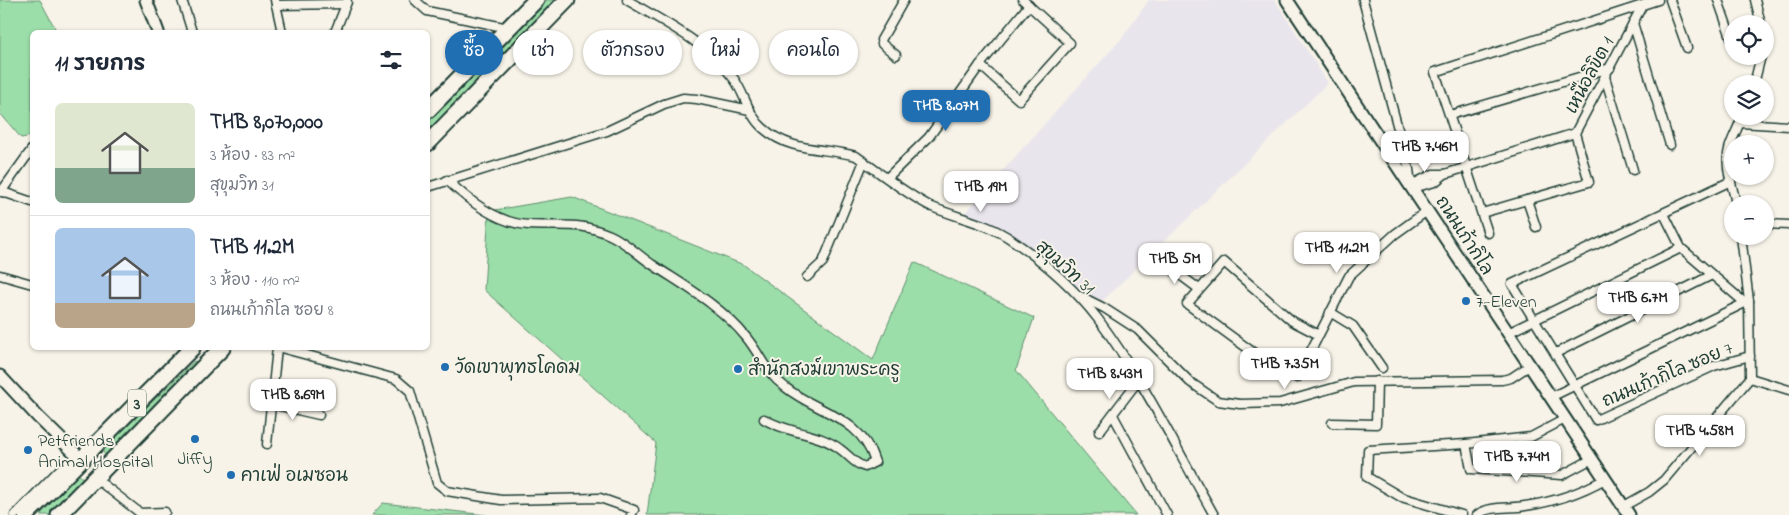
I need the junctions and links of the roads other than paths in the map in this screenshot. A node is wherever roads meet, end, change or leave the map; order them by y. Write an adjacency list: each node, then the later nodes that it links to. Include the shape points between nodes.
1 (146, 0): 22 (main road)
2 (182, 0): 23 (street)
3 (415, 0): 21 (street, via 427,11)
4 (536, 0): 21 (highway)
5 (567, 0): 37 (highway)
6 (627, 0): 32 (street, สุขุมวิท 31, via 708,51 734,80)
7 (904, 0): 27 (street, via 881,40)
8 (1286, 0): 47 (main road, ถนนเก้ากิโล)
9 (1363, 0): 47 (street)
10 (1658, 0): 17 (street)
11 (1670, 0): 26 (street)
12 (1718, 0): 19 (street)
13 (1755, 0): 18 (street)
14 (276, 2): 15 (street); 24 (street)
15 (347, 2): 25 (street)
16 (1026, 3): 28 (street); 28 (street, via 1070,43 1019,100)
17 (1642, 6): 20 (street, เหนือลิขิต 1); 33 (street, via 1435,72)
18 (1759, 15)
19 (1724, 17)
20 (1633, 23): 29 (street, เหนือลิขิต 1); 38 (street)
21 (508, 28): 31 (highway)
22 (157, 30)
23 (191, 30)
24 (282, 30)
25 (336, 30)
26 (1687, 48)
27 (896, 55)
28 (980, 65): 43 (street, via 929,137)
29 (1610, 68): 30 (street, เหนือลิขิต 1); 33 (street)
30 (1605, 77): 36 (street, เหนือลิขิต 1); 42 (street)
31 (430, 108)
32 (750, 110): 40 (street, สุขุมวิท 31, via 763,128 782,139 805,149 844,152); 44 (street, via 683,98 607,131)
33 (1450, 115): 41 (street)
34 (1774, 124): 35 (street)
35 (1789, 126)
36 (1575, 133): 41 (street, เหนือลิขิต 1); 49 (street, via 1589,182)
37 (430, 141)
38 (1670, 145)
39 (30, 152): 48 (street)
40 (864, 162): 43 (street, สุขุมวิท 31); 63 (street, via 823,262)
41 (1467, 166): 47 (street, เหนือลิขิต 1, via 1445,174 1433,174); 52 (street)
42 (1633, 170)
43 (887, 178): 66 (street, สุขุมวิท 31, via 930,206 995,229 1013,240)
44 (447, 180): 46 (street); 90 (street, via 466,198 506,220 526,225 584,225 612,236 718,309 746,337 767,371 786,388 853,426 872,451 875,462 865,467 857,464 840,448 814,436 779,428)
45 (1724, 184): 53 (street)
46 (430, 186)
47 (1412, 187): 51 (main road, ถนนเก้ากิโล)
48 (1, 192): 50 (street)
49 (1527, 200): 52 (street); 56 (street)
50 (30, 201)
51 (1427, 211): 68 (street, via 1360,264 1349,276); 70 (main road, ถนนเก้ากิโล)
52 (1482, 213): 57 (street)
53 (1664, 214): 59 (street); 69 (street, via 1512,284)
54 (1774, 224): 55 (street)
55 (1789, 225)
56 (1536, 227)
57 (1488, 233)
58 (1741, 245): 67 (street)
59 (1681, 248): 62 (street); 69 (street)
60 (1164, 264): 65 (street)
61 (0, 275): 64 (street)
62 (1710, 276): 67 (street); 76 (street)
63 (807, 277)
64 (30, 283)
65 (1199, 289): 71 (street, via 1224,262 1292,321); 71 (street, via 1187,304 1265,361 1297,378)
66 (1074, 293): 82 (street, สุขุมวิท 31, via 1097,318); 83 (street, via 1138,330 1190,382 1218,401 1240,404 1280,402 1354,382)
67 (1747, 302): 77 (street); 84 (street)
68 (1330, 312): 71 (street); 79 (street, via 1353,326)
69 (1533, 319): 70 (street); 76 (street)
70 (1508, 333): 78 (main road, ถนนเก้ากิโล)
71 (1319, 335)
72 (190, 350): 97 (highway, 3)
73 (216, 350): 98 (highway, 3)
74 (277, 350): 87 (street)
75 (288, 350): 104 (street, via 404,383 410,391 437,483 447,491 501,500 600,498 634,510)
76 (1556, 353): 84 (street)
77 (1750, 356): 81 (street); 84 (street, ถนนเก้ากิโล ซอย 7, via 1714,366 1596,420)
78 (1529, 366): 83 (street, via 1502,380); 86 (main road, ถนนเก้ากิโล)
79 (1382, 368)
80 (0, 376): 97 (main road)
81 (1750, 378): 85 (street); 100 (street, via 1664,480)
82 (1138, 381): 89 (street); 106 (street, สุขุมวิท 31)
83 (1377, 381): 92 (street, via 1376,424)
84 (1575, 385): 86 (street)
85 (1789, 390)
86 (1551, 397): 91 (main road, ถนนเก้ากิโล)
87 (271, 404): 88 (street); 94 (street)
88 (319, 415)
89 (1113, 415): 93 (street); 105 (street)
90 (764, 419)
91 (1565, 419): 95 (street, via 1531,437); 96 (main road, ถนนเก้ากิโล)
92 (1332, 423)
93 (1099, 432)
94 (267, 444)
95 (1466, 444): 96 (street, via 1471,468 1562,475); 107 (street, via 1368,450 1367,477 1401,497)
96 (1592, 458): 99 (main road, ถนนเก้ากิโล)
97 (81, 459): 102 (highway, 3)
98 (95, 478): 101 (street, via 140,513); 103 (highway, 3)
99 (1605, 479): 100 (main road, ถนนเก้ากิโล); 108 (street, via 1556,500 1484,510)
100 (1626, 510)
101 (165, 512)
102 (22, 514)
103 (59, 515)
104 (631, 515)
105 (1167, 515)
106 (1214, 515)
107 (1462, 515)
108 (1477, 515)

